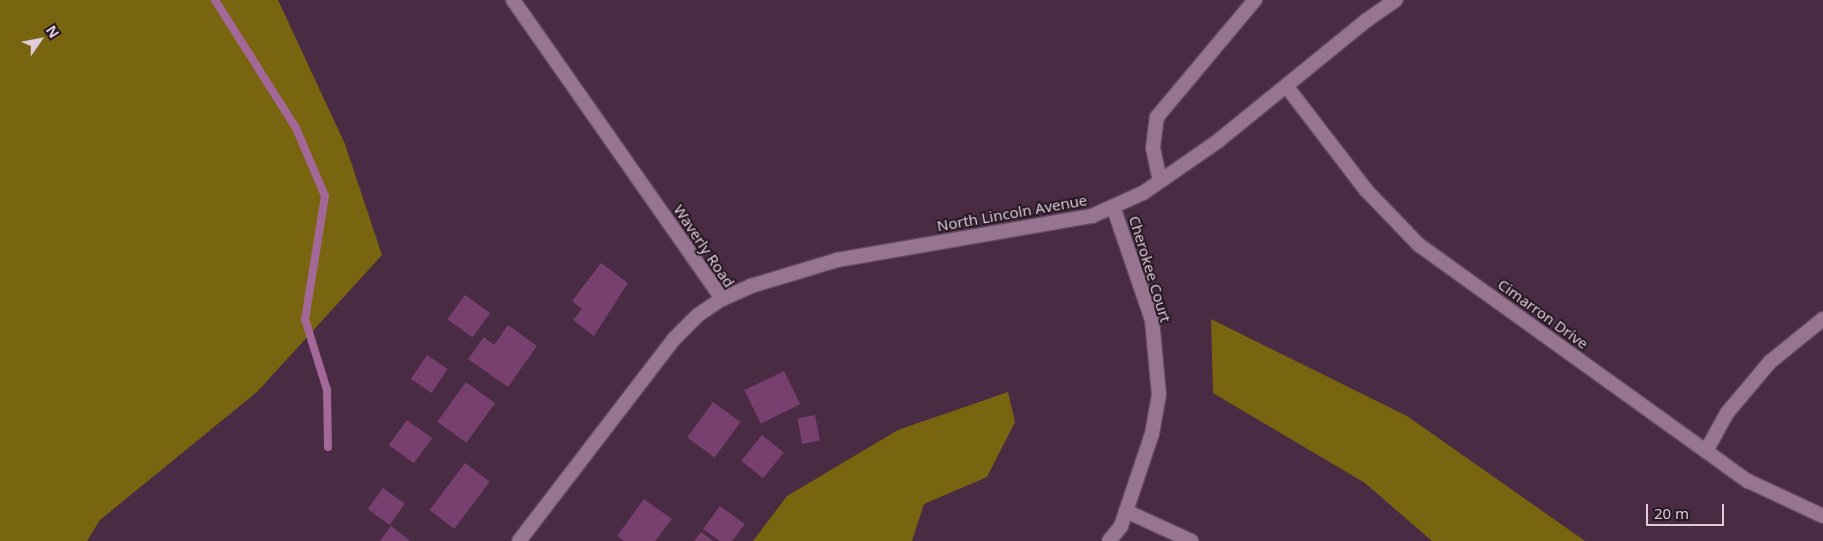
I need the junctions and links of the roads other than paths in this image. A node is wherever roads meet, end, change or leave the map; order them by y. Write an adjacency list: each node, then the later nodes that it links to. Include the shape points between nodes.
1 (513, 0): 7 (street, Waverly Road)
2 (1255, 0): 5 (street, via 1157,117 1153,148)
3 (1396, 0): 4 (street, North Lincoln Avenue)
4 (1287, 87): 5 (street, North Lincoln Avenue); 9 (street, Cimarron Drive, via 1366,190 1419,245)
5 (1160, 181): 6 (street, North Lincoln Avenue)
6 (1113, 206): 7 (street, North Lincoln Avenue, via 1092,216 837,260 751,286); 10 (street, Cherokee Court, via 1152,320 1159,395 1152,434)
7 (722, 299): 12 (street, Waverly Road, via 698,315 673,340)
8 (1823, 319): 9 (street, via 1770,362 1727,413)
9 (1706, 451): 11 (street, Cimarron Drive, via 1748,481)
10 (1126, 511): 13 (street, Cherokee Court, via 1121,526); 14 (street)
11 (1823, 516)
12 (519, 541)
13 (1109, 541)
14 (1191, 541)

